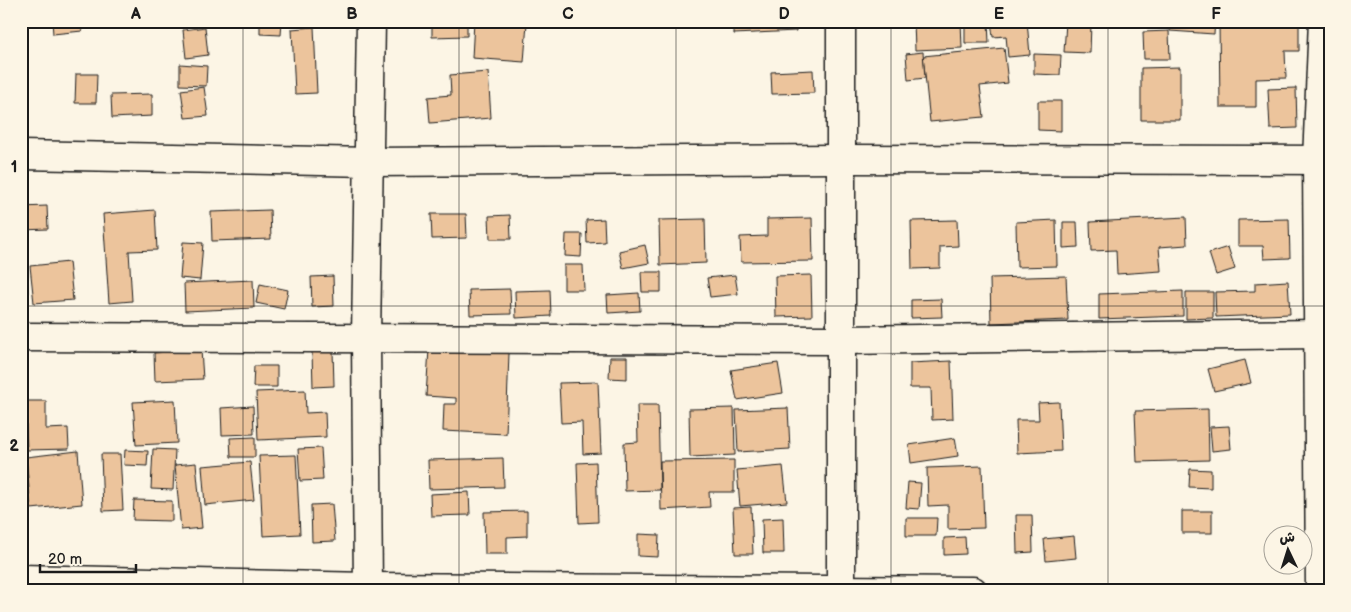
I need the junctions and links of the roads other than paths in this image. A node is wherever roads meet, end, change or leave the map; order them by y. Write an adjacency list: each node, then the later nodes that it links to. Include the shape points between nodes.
1 (371, 21): 7 (street)
2 (841, 21): 5 (street)
3 (1323, 21): 6 (street)
4 (21, 155): 7 (street)
5 (840, 159): 6 (street); 7 (street); 11 (street)
6 (1324, 160): 8 (street)
7 (370, 162): 10 (street)
8 (1317, 334): 11 (street); 12 (street)
9 (21, 337): 10 (street)
10 (366, 337): 11 (street); 14 (street)
11 (840, 340): 15 (street)
12 (1325, 456): 17 (street)
13 (21, 579): 14 (street)
14 (368, 589): 15 (street)
15 (841, 590): 16 (street)
16 (973, 591)
17 (1320, 591)

